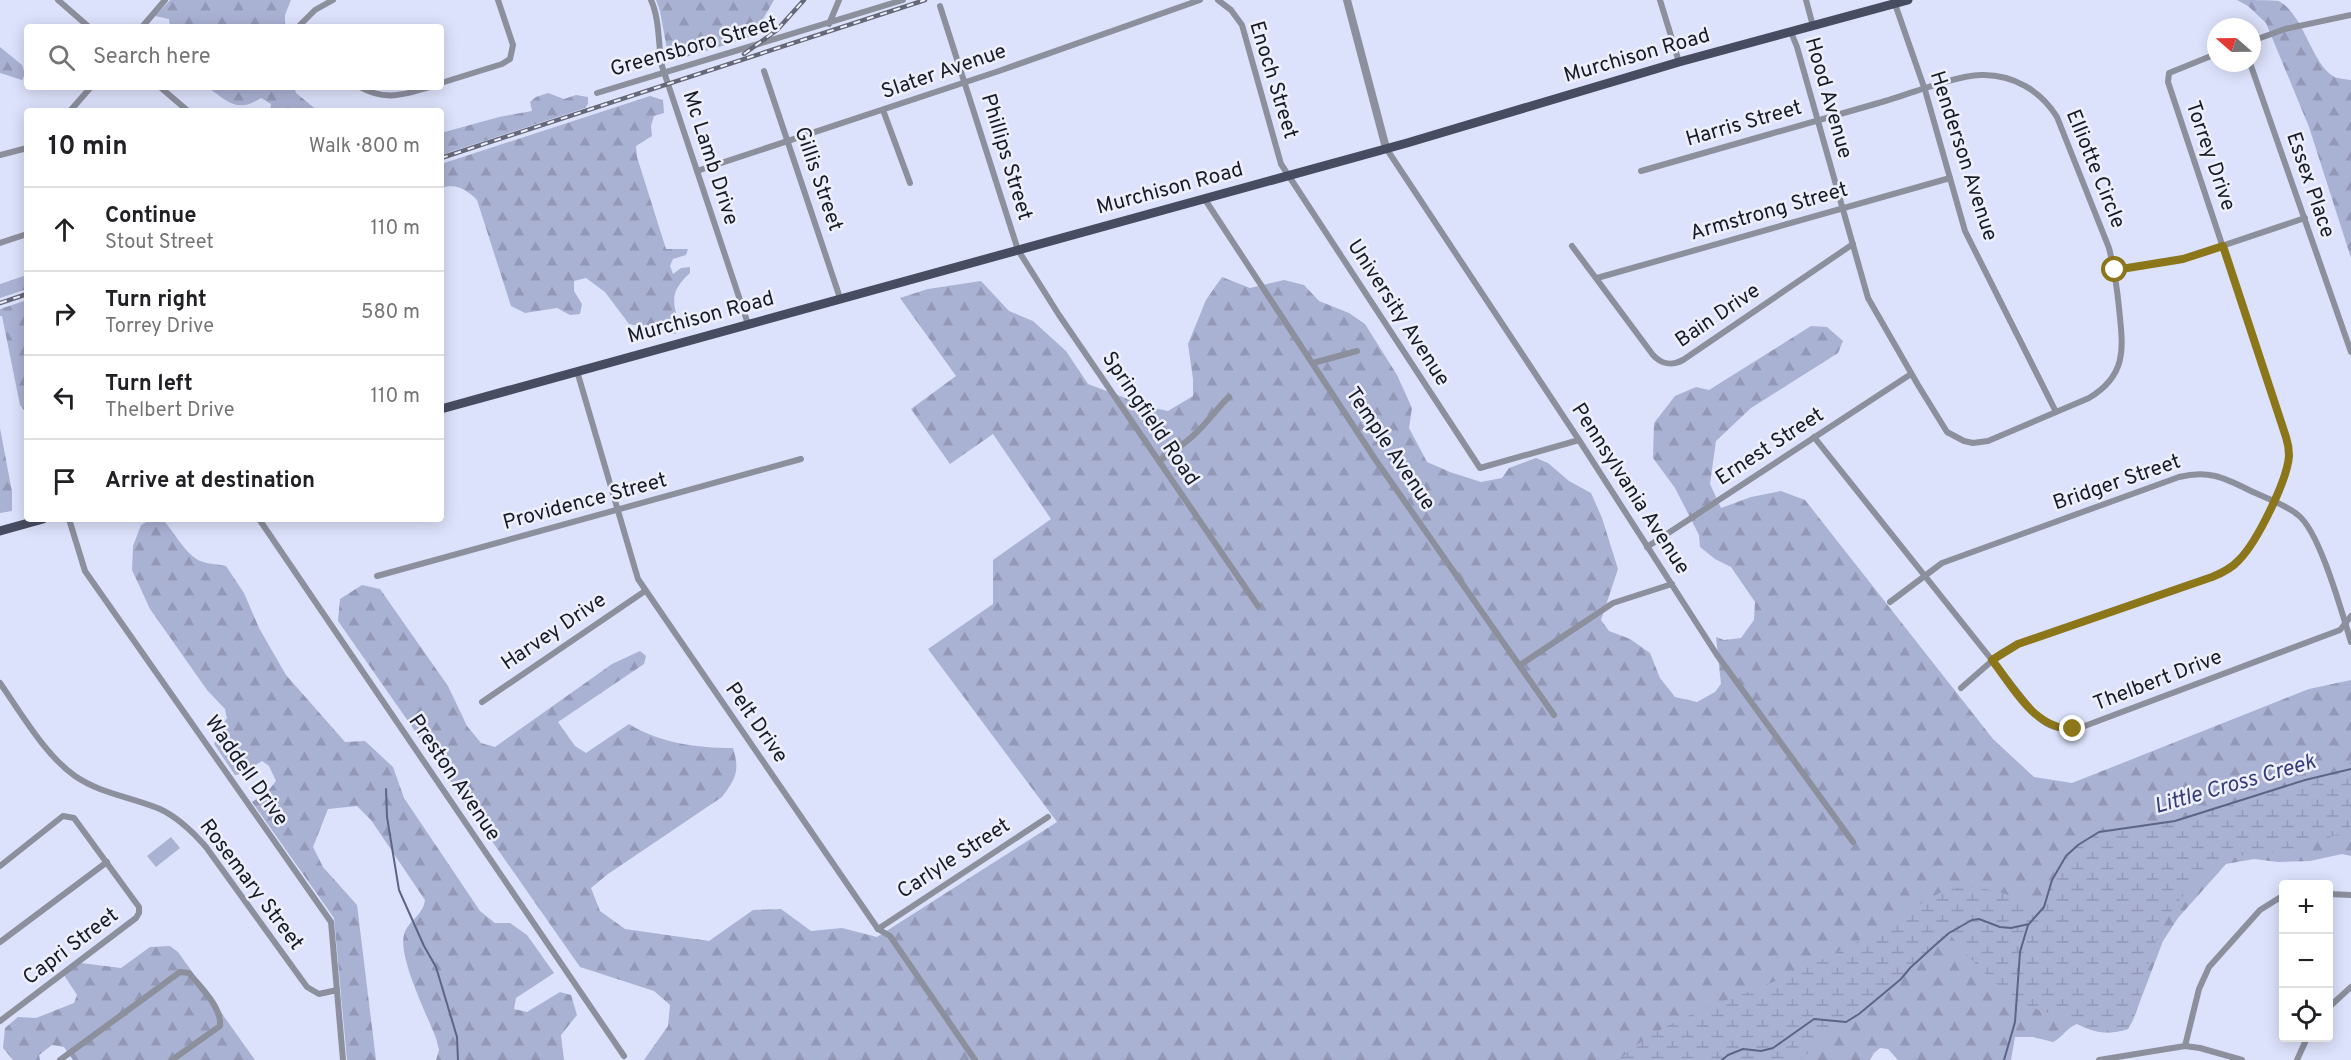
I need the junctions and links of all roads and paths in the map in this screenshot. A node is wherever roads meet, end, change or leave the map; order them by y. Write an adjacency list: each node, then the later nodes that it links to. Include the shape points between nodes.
1 (58, 0): 17 (street)
2 (165, 0): 18 (street)
3 (333, 0): 19 (street)
4 (498, 0): 29 (street, via 513,45 510,59)
5 (651, 0): 27 (street, Mc Lamb Drive)
6 (839, 0): 20 (street)
7 (903, 0): 20 (street, Greensboro Street)
8 (1200, 0): 30 (street, Slater Avenue)
9 (1218, 0): 47 (street, Enoch Street, via 1242,25 1281,164)
10 (1347, 0): 42 (street)
11 (1660, 0): 25 (street)
12 (1806, 0): 21 (street)
13 (1908, 0): 14 (main road, Murchison Road)
14 (1894, 4): 21 (main road, Murchison Road); 35 (street, Henderson Avenue)
15 (940, 6): 30 (street, Phillips Street)
16 (2351, 15): 23 (street)
17 (86, 24)
18 (145, 24)
19 (301, 24)
20 (829, 24): 27 (street, Greensboro Street)
21 (1814, 26): 22 (main road, Murchison Road)
22 (1791, 32): 25 (main road, Murchison Road); 40 (street, Hood Avenue)
23 (2261, 38)
24 (2207, 58): 57 (street, Torrey Drive, via 2169,73 2168,78)
25 (1679, 62): 42 (main road, Murchison Road)
26 (764, 71): 41 (street, Gillis Street)
27 (665, 72): 36 (street, Greensboro Street); 45 (street, Mc Lamb Drive)
28 (2253, 72): 52 (street, Essex Place)
29 (444, 82)
30 (965, 82): 39 (street, Slater Avenue); 58 (street, Phillips Street)
31 (88, 90): 37 (street)
32 (164, 90): 38 (street)
33 (369, 90): 34 (street, via 388,96)
34 (420, 90)
35 (1925, 90): 40 (street, Harris Street); 48 (street, Henderson Avenue); 59 (street, Elliotte Circle, via 1982,75 2015,81 2040,95 2061,126)
36 (597, 93)
37 (73, 108)
38 (184, 108)
39 (883, 110): 41 (street, Slater Avenue); 49 (street)
40 (1818, 120): 46 (street, Harris Street); 51 (street, Hood Avenue)
41 (788, 141): 45 (street, Slater Avenue); 61 (street, Gillis Street)
42 (1386, 148): 47 (main road, Murchison Road); 72 (street, Pennsylvania Avenue)
43 (24, 149): 44 (street)
44 (0, 155)
45 (697, 171): 62 (street, Mc Lamb Drive)
46 (1641, 171)
47 (1288, 175): 50 (main road, Murchison Road); 72 (street, University Avenue, via 1480,468)
48 (1950, 178): 51 (street, Armstrong Street); 70 (street, Henderson Avenue, via 1965,231)
49 (910, 183)
50 (1204, 198): 58 (main road, Murchison Road); 65 (street, Temple Avenue)
51 (1843, 208): 55 (street, Hood Avenue); 60 (street, Armstrong Street)
52 (2305, 218): 57 (street); 64 (street, Essex Place)
53 (24, 235): 54 (street)
54 (0, 243)
55 (1853, 244): 60 (street, Bain Drive, via 1674,364 1653,355); 67 (street, Hood Avenue, via 1868,298)
56 (1572, 246): 60 (street, Bain Drive)
57 (2223, 246): 59 (street, via 2183,259); 75 (street, Torrey Drive, via 2289,448 2287,466)
58 (1018, 250): 61 (main road, Murchison Road); 74 (street, Springfield Road)
59 (2115, 270): 70 (street, Elliotte Circle, via 2123,344 2120,362 2101,389)
60 (1597, 278)
61 (840, 298): 62 (main road, Murchison Road)
62 (748, 324): 66 (main road, Murchison Road)
63 (1357, 351): 65 (street)
64 (2351, 352)
65 (1312, 363): 92 (street, Temple Avenue)
66 (577, 371): 69 (main road, Murchison Road); 76 (street, Pelt Drive)
67 (1911, 374): 70 (street, Elliotte Circle, via 1947,432 1964,441 1988,441); 71 (street, Ernest Street)
68 (1229, 397): 74 (street, via 1183,446)
69 (444, 408)
70 (2056, 412)
71 (1814, 437): 81 (street, Ernest Street); 83 (street, Thelbert Drive)
72 (1579, 440): 81 (street, Pennsylvania Avenue)
73 (801, 459): 76 (street, Providence Street)
74 (1159, 460): 87 (street, Springfield Road)
75 (2273, 502): 83 (street, Bridger Street, via 2216,475 2179,477 1942,563); 89 (street, Bridger Street, via 2297,514 2313,532); 91 (street, Torrey Drive, via 2249,548 2221,574 2018,644)
76 (617, 510): 82 (street, Providence Street); 85 (street, Pelt Drive)
77 (32, 522): 80 (main road)
78 (70, 522): 107 (street, Waddell Drive, via 86,570 331,922)
79 (261, 522): 112 (street, Preston Avenue)
80 (0, 531)
81 (1647, 547): 84 (street, Pennsylvania Avenue)
82 (377, 576)
83 (1924, 576): 86 (street, Bridger Street); 91 (street, Thelbert Drive)
84 (1672, 584): 92 (street, via 1613,603); 98 (street, Pennsylvania Avenue, via 1717,655)
85 (645, 591): 95 (street, Harvey Drive); 104 (street, Pelt Drive)
86 (1890, 602)
87 (1258, 606)
88 (2351, 616): 89 (street, Thelbert Drive)
89 (2345, 622): 90 (street, Bridger Street); 91 (street, Thelbert Drive, via 2340,630 2073,729 2059,729 2038,718)
90 (2351, 642)
91 (1992, 660): 94 (street, Torrey Drive)
92 (1521, 665): 96 (street, Temple Avenue)
93 (0, 683): 107 (street, Rosemary Street, via 53,756 74,776 162,810 186,826 206,847 307,987 319,994)
94 (1961, 688)
95 (482, 702)
96 (1554, 714)
97 (1048, 817): 104 (street, Carlyle Street)
98 (1853, 842)
99 (107, 862): 100 (street, via 74,818 63,816); 105 (street); 109 (street, Capri Street, via 140,913)
100 (0, 866)
101 (2333, 894): 102 (street)
102 (2351, 895)
103 (2279, 897): 111 (street, via 2260,910 2209,967 2199,989)
104 (878, 929): 116 (street, Pelt Drive, via 890,936)
105 (0, 942)
106 (2351, 987): 108 (street)
107 (337, 990): 115 (street, Waddell Drive)
108 (2333, 1003)
109 (0, 1021)
110 (2305, 1042): 119 (street)
111 (2185, 1046): 117 (street); 118 (street)
112 (624, 1056)
113 (60, 1060): 114 (street, via 180,972 189,974 221,1018 220,1026)
114 (172, 1060)
115 (343, 1060)
116 (975, 1060)
117 (2099, 1060)
118 (2242, 1060)
119 (2297, 1060)

